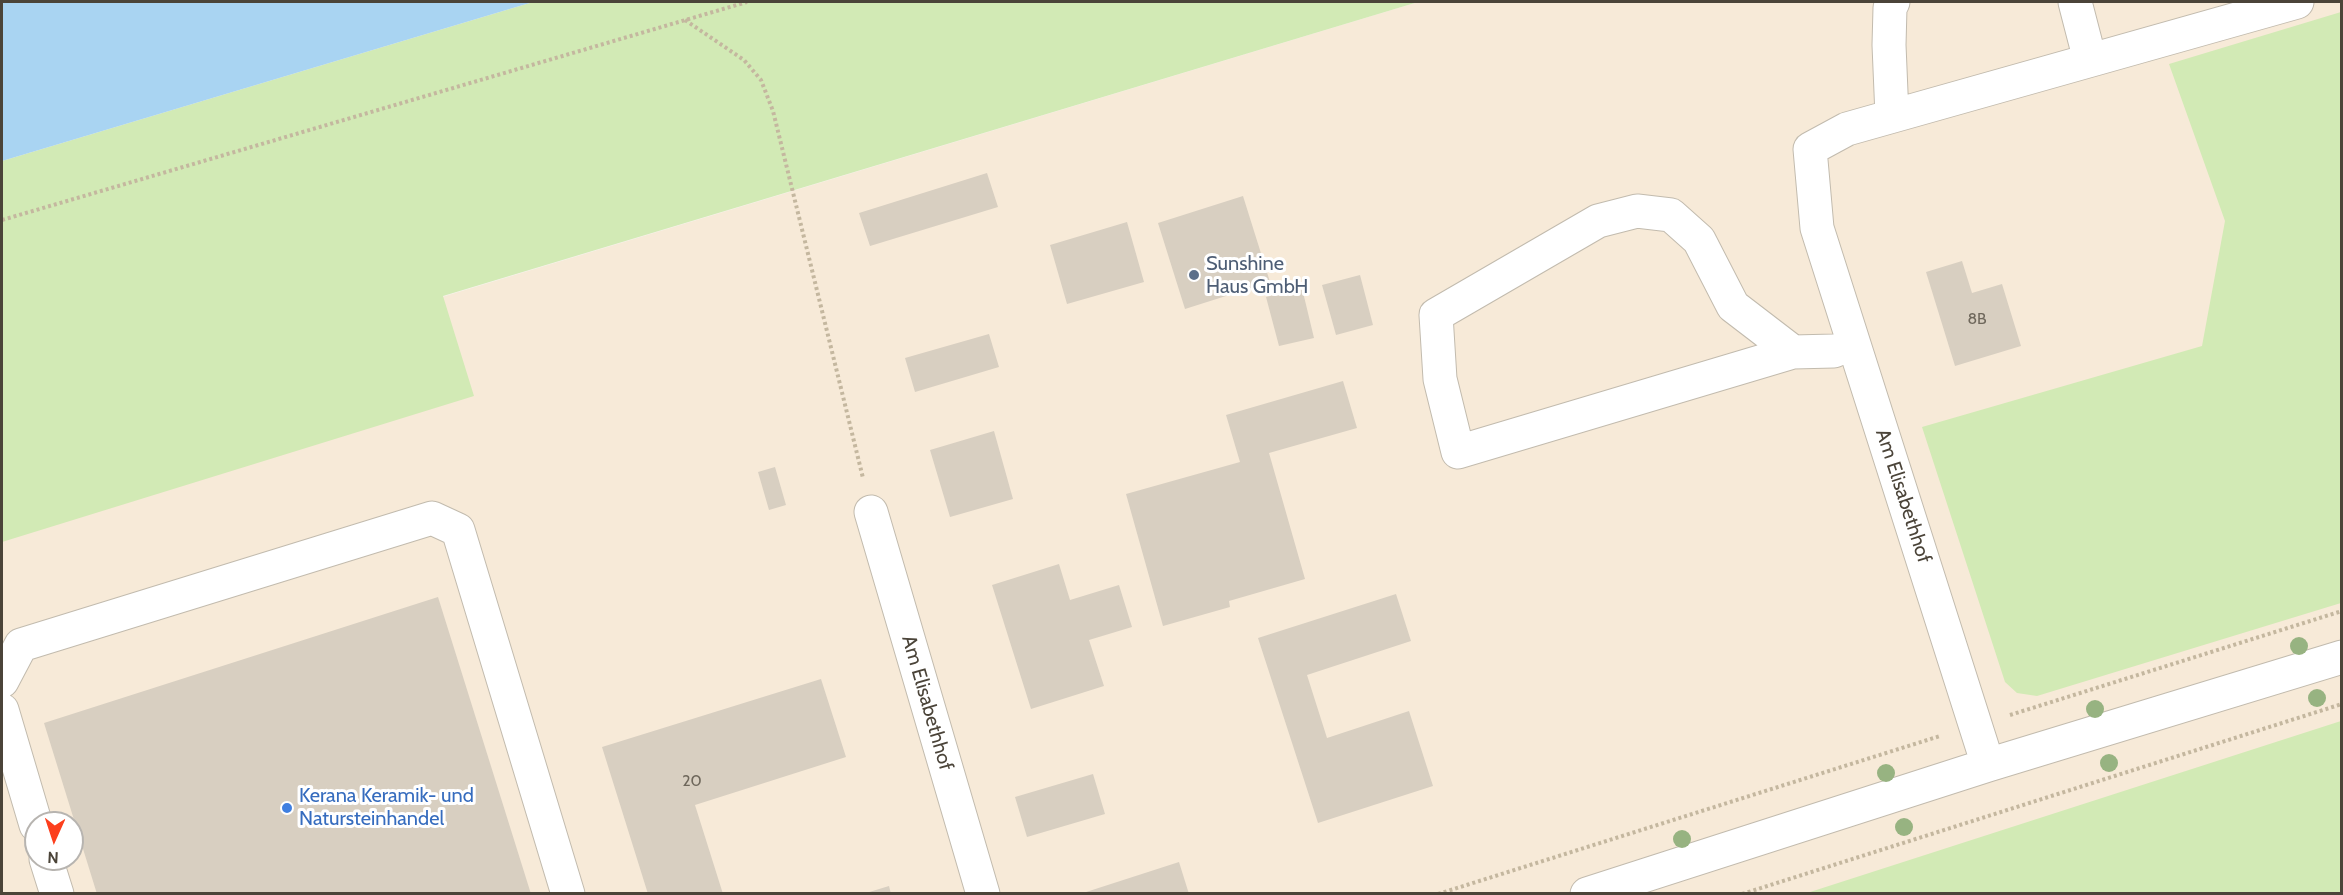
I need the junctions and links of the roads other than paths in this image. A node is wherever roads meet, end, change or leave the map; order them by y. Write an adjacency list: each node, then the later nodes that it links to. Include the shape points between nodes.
1 (1893, 2): 5 (street, via 1889,45)
2 (2075, 2): 4 (street)
3 (2297, 2): 4 (street)
4 (2091, 60): 5 (street)
5 (1892, 116): 12 (street, Am Elisabethhof, via 1847,129 1810,149 1817,228)
6 (1834, 351): 7 (street)
7 (1793, 352): 7 (street, via 1732,306 1699,240 1671,214 1637,212 1598,221 1436,315 1440,379 1458,452)
8 (871, 512): 17 (street, Am Elisabethhof)
9 (2342, 657): 12 (street)
10 (2, 681): 16 (street, via 21,645 432,518 458,530)
11 (2, 710): 13 (street)
12 (1988, 765): 18 (street)
13 (32, 811)
14 (50, 871): 15 (street)
15 (57, 894)
16 (568, 894)
17 (983, 894)
18 (1587, 894)

